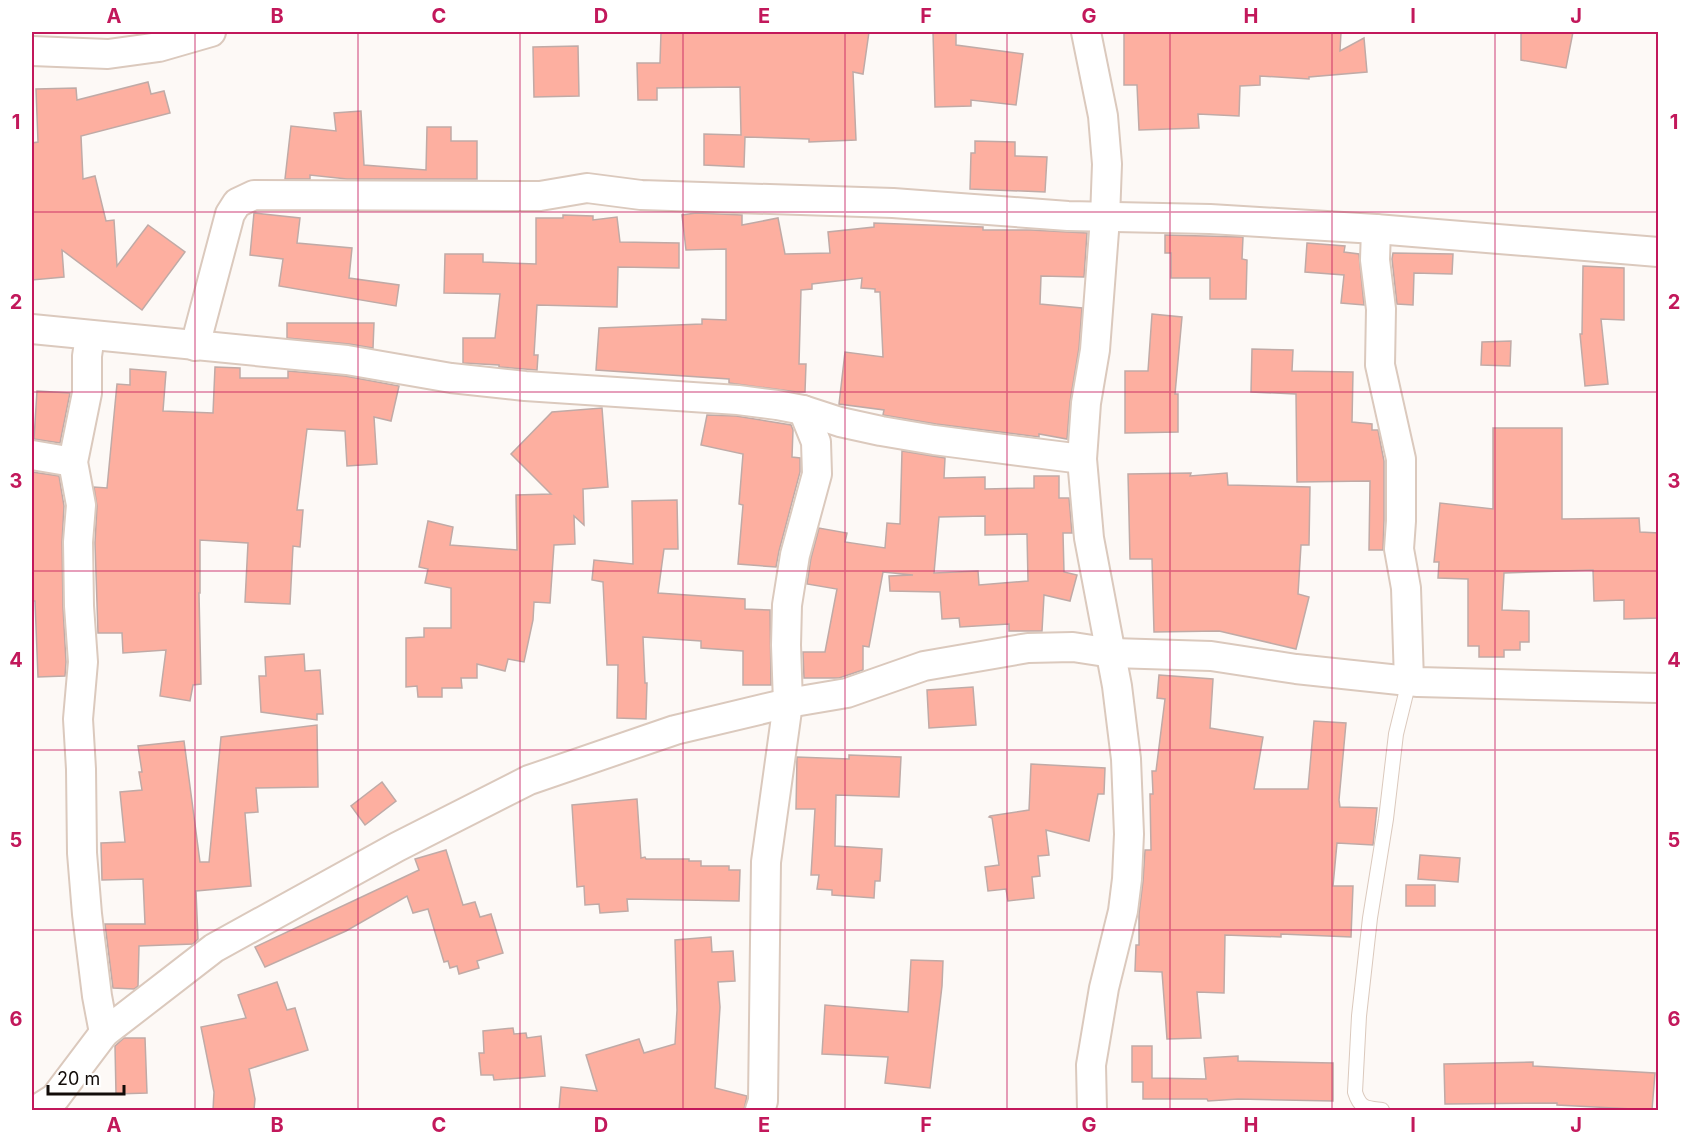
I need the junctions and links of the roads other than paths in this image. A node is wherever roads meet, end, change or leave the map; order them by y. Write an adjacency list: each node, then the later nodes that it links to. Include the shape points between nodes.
1 (211, 32): 3 (street, via 159,47 108,54)
2 (1086, 32): 4 (street, via 1103,117 1107,164)
3 (32, 51)
4 (1105, 218): 5 (street, via 1210,219); 9 (street, via 893,204 641,195 587,188 540,196 254,195 237,203 230,214); 12 (street)
5 (1376, 229): 6 (street); 15 (street, via 1380,365 1401,459 1399,549 1406,588)
6 (1659, 252)
7 (32, 329): 8 (street)
8 (90, 336): 9 (street); 13 (street, via 87,393)
9 (195, 346): 10 (street, via 347,360 525,386 738,400)
10 (803, 410): 12 (street, via 881,431); 17 (street, via 816,442 817,474 795,555 787,605)
11 (32, 455): 13 (street)
12 (1082, 459): 14 (street, via 1089,538)
13 (73, 462): 18 (street, via 81,505 78,542 83,662 78,719 82,853 96,996)
14 (1112, 653): 15 (street, via 1211,656); 17 (street, via 1073,647 1028,648 924,666 846,693); 21 (street, via 1126,759 1130,834 1123,911 1104,987 1091,1065)
15 (1408, 681): 16 (street); 22 (lane, via 1396,734 1359,1016 1355,1092 1364,1107)
16 (1659, 688)
17 (788, 703): 18 (street, via 675,730 529,780 214,948); 20 (street, via 766,862)
18 (104, 1033): 19 (street, via 55,1098)
19 (36, 1110)
20 (760, 1110)
21 (1092, 1110)
22 (1382, 1110)

